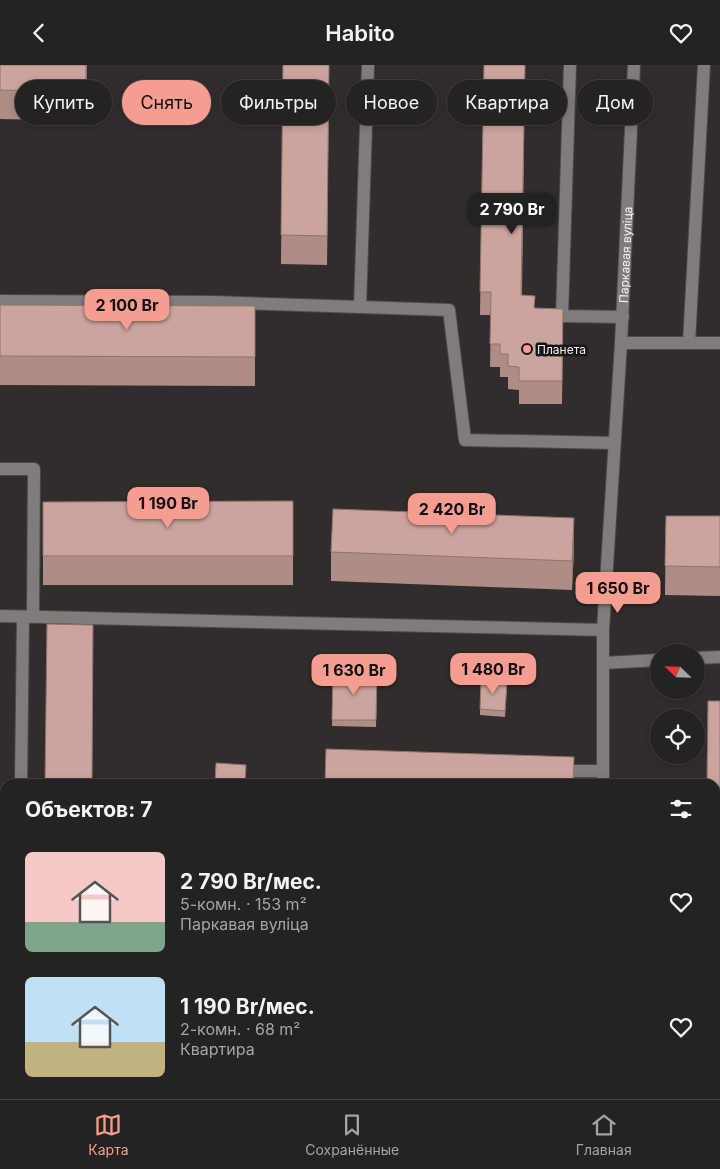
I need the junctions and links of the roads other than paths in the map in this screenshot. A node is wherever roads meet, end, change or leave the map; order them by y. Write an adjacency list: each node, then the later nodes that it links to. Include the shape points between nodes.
1 (368, 65): 6 (street)
2 (570, 65): 7 (street, via 562,316)
3 (634, 65): 7 (street, Паркавая вуліца)
4 (704, 65): 9 (street)
5 (0, 301): 6 (street, via 213,302)
6 (360, 307): 11 (street, via 449,310 465,440)
7 (623, 317): 8 (street, Паркавая вуліца)
8 (621, 343): 9 (street); 11 (street, Паркавая вуліца)
9 (689, 343): 10 (street)
10 (720, 343)
11 (614, 443): 15 (street, Паркавая вуліца)
12 (0, 469): 14 (street, via 34,469)
13 (0, 616): 14 (street)
14 (28, 617): 15 (street); 22 (street)
15 (603, 630): 19 (street, Паркавая вуліца)
16 (720, 657): 17 (street)
17 (705, 658)
18 (650, 660): 19 (street)
19 (603, 663): 21 (street, Паркавая вуліца)
20 (544, 771): 21 (street)
21 (603, 777)
22 (21, 779)

